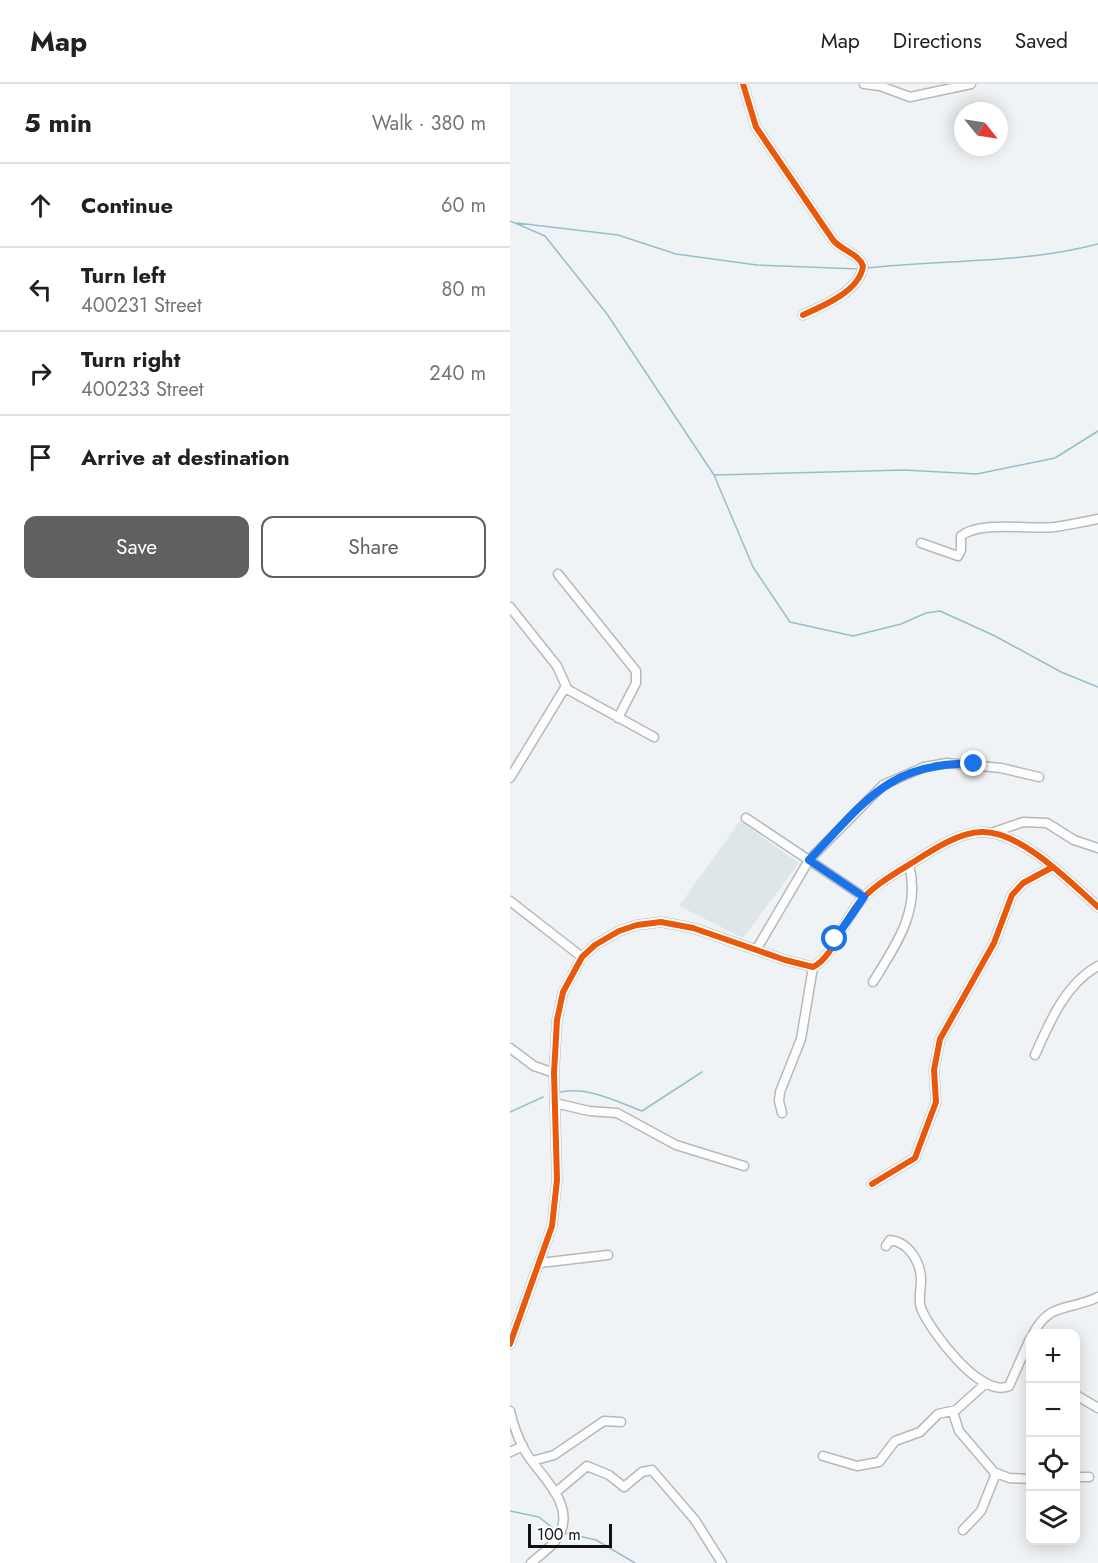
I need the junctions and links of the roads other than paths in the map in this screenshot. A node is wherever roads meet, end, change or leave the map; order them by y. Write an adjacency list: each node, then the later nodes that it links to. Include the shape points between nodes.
1 (743, 84): 4 (street, via 756,127 833,240 859,258 863,266 859,278 836,299)
2 (864, 84): 3 (street, via 910,97)
3 (971, 84)
4 (803, 315)
5 (1098, 519): 6 (street, via 1053,527 971,531 961,536 957,555)
6 (921, 543)
7 (558, 574): 10 (street, via 636,671 636,683)
8 (510, 607): 9 (street, via 557,666)
9 (565, 688): 10 (street); 13 (street)
10 (618, 718): 11 (street)
11 (654, 737)
12 (1039, 777): 17 (street, via 974,764 924,766 883,785)
13 (510, 778)
14 (746, 818): 17 (street, via 759,823)
15 (991, 833): 16 (street, via 1023,822 1047,823 1074,840); 18 (street, via 958,838); 19 (street, via 1011,839)
16 (1098, 848)
17 (809, 860): 20 (street); 23 (street)
18 (909, 865): 20 (street); 27 (street, via 914,887 912,907)
19 (1052, 867): 22 (street); 34 (street, via 1023,883 1012,895 994,943 940,1039 934,1070 936,1102 917,1155)
20 (864, 897): 26 (street, via 845,921 824,961)
21 (510, 901): 24 (street)
22 (1098, 908)
23 (756, 950): 24 (street, via 693,928 655,922 619,931); 26 (street)
24 (582, 957): 30 (street, via 568,978 559,1005)
25 (1098, 966): 29 (street, via 1067,995)
26 (813, 967): 32 (street, via 801,1039 780,1092)
27 (873, 982)
28 (510, 1048): 30 (street, via 534,1066)
29 (1035, 1055)
30 (554, 1073): 31 (street)
31 (555, 1103): 33 (street, via 617,1113 675,1145); 37 (street, via 556,1201)
32 (782, 1113)
33 (744, 1166)
34 (872, 1184)
35 (886, 1245): 42 (street, via 890,1240 896,1241 913,1255 920,1271 920,1304 928,1321 953,1357)
36 (608, 1255): 37 (street)
37 (540, 1263): 40 (street)
38 (1098, 1297): 39 (street, via 1054,1310 1044,1316)
39 (1036, 1329)
40 (510, 1344)
41 (1026, 1351): 42 (street, via 1012,1384 1002,1389)
42 (986, 1383): 45 (street)
43 (1080, 1397): 44 (street)
44 (1098, 1408)
45 (953, 1412): 50 (street, via 938,1414 920,1432 894,1441 879,1462 857,1466); 52 (street, via 959,1431)
46 (510, 1414): 48 (street)
47 (621, 1422): 51 (street, via 604,1421 554,1455)
48 (523, 1446): 49 (street); 51 (street)
49 (510, 1452)
50 (823, 1456)
51 (532, 1461): 56 (street)
52 (994, 1472): 55 (street); 57 (street, via 986,1501)
53 (1080, 1477): 54 (street)
54 (1089, 1477)
55 (1026, 1479)
56 (555, 1493): 58 (street, via 564,1518 562,1529); 59 (street, via 587,1466 609,1474 624,1487 642,1472 652,1470 695,1520)
57 (963, 1530)
58 (531, 1563)
59 (722, 1563)

